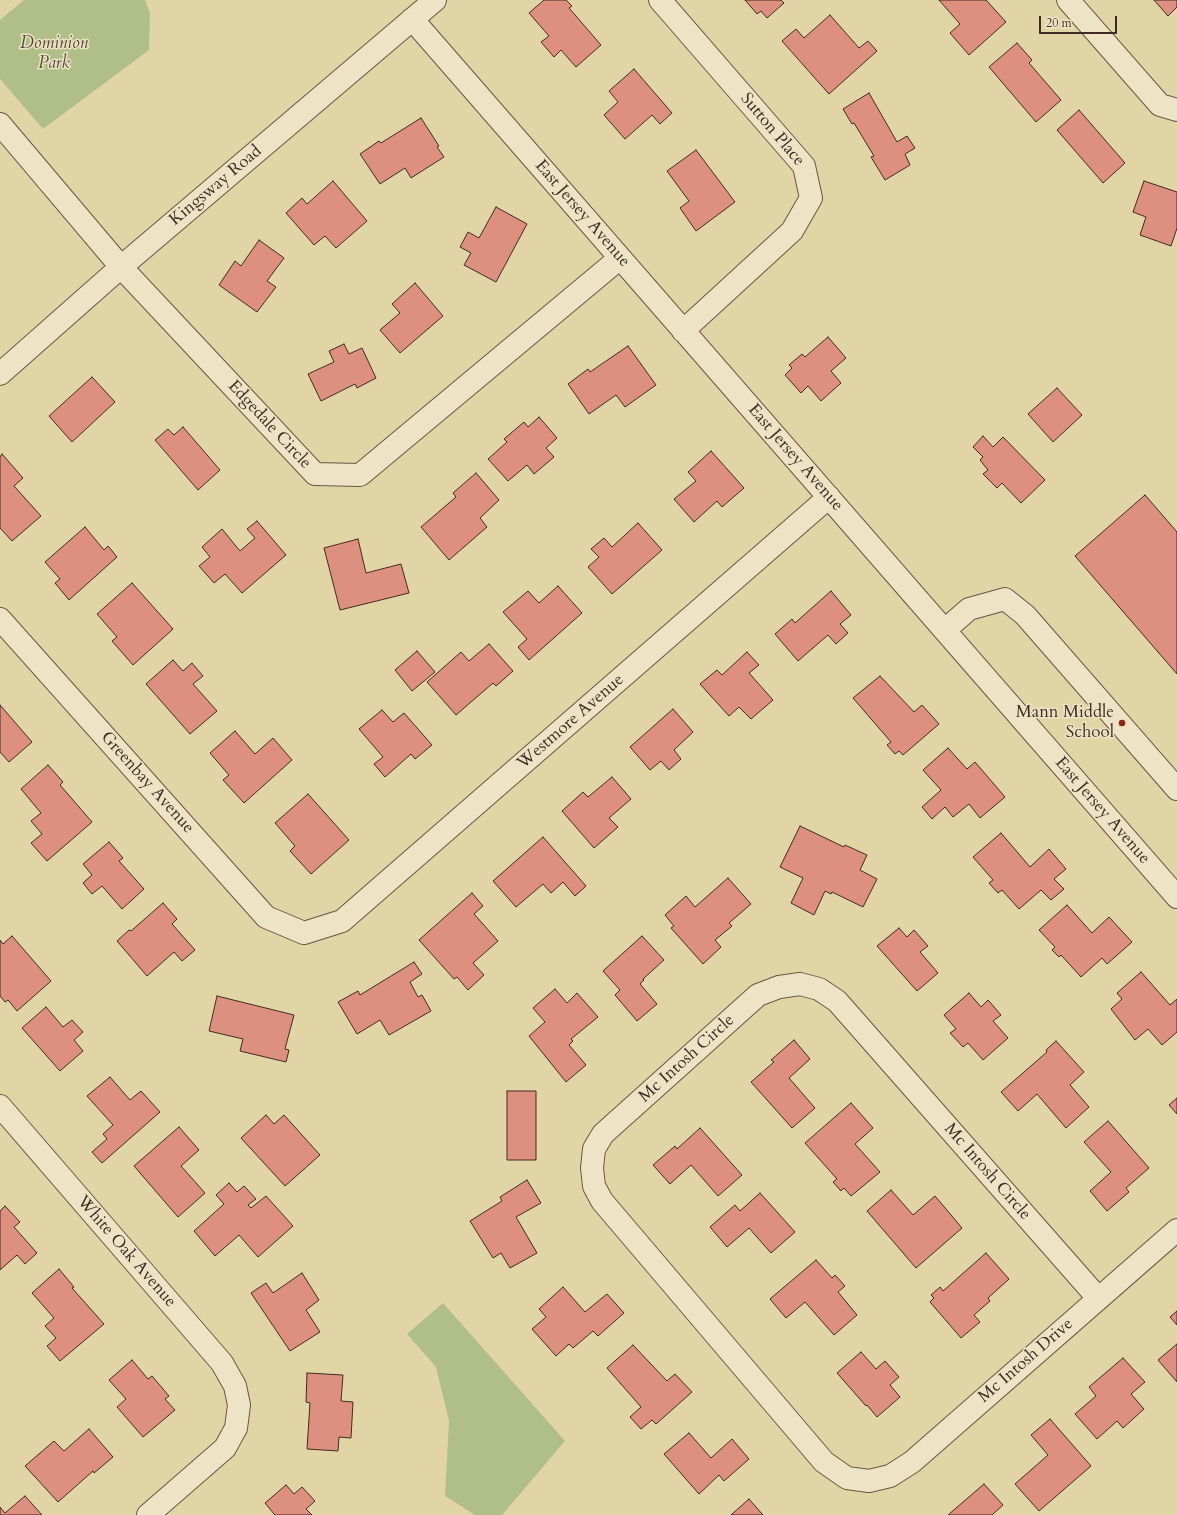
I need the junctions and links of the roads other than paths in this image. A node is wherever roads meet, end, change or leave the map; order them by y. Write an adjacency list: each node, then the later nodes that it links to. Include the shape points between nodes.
1 (435, 0): 4 (street, Kingsway Road)
2 (660, 0): 9 (street, Sutton Place, via 804,166 811,198 792,231)
3 (1068, 0): 5 (street, via 1160,105)
4 (412, 19): 7 (street, East Jersey Avenue); 8 (street, Kingsway Road)
5 (1177, 110)
6 (0, 124): 8 (street, Edgedale Circle)
7 (620, 258): 8 (street, Edgedale Circle, via 360,475 315,474); 9 (street, East Jersey Avenue)
8 (121, 267): 10 (street, Kingsway Road)
9 (683, 331): 11 (street, East Jersey Avenue)
10 (0, 374)
11 (829, 497): 13 (street, East Jersey Avenue); 16 (street, Westmore Avenue, via 342,922)
12 (0, 619): 16 (street, Greenbay Avenue, via 266,917)
13 (945, 630): 14 (street, via 969,609 1005,600 1025,615); 15 (street, East Jersey Avenue)
14 (1177, 789)
15 (1177, 897)
16 (304, 934)
17 (0, 1106): 21 (street, White Oak Avenue, via 222,1363 235,1386 239,1405 236,1428 225,1448)
18 (1177, 1230): 19 (street, Mc Intosh Drive)
19 (1098, 1298): 20 (street, Mc Intosh Drive, via 912,1462 890,1476); 20 (street, Mc Intosh Circle, via 837,1001 819,989 800,984 779,987 758,995 603,1134 594,1149 594,1186 602,1201 824,1462 847,1478)
20 (869, 1481)
21 (150, 1514)

